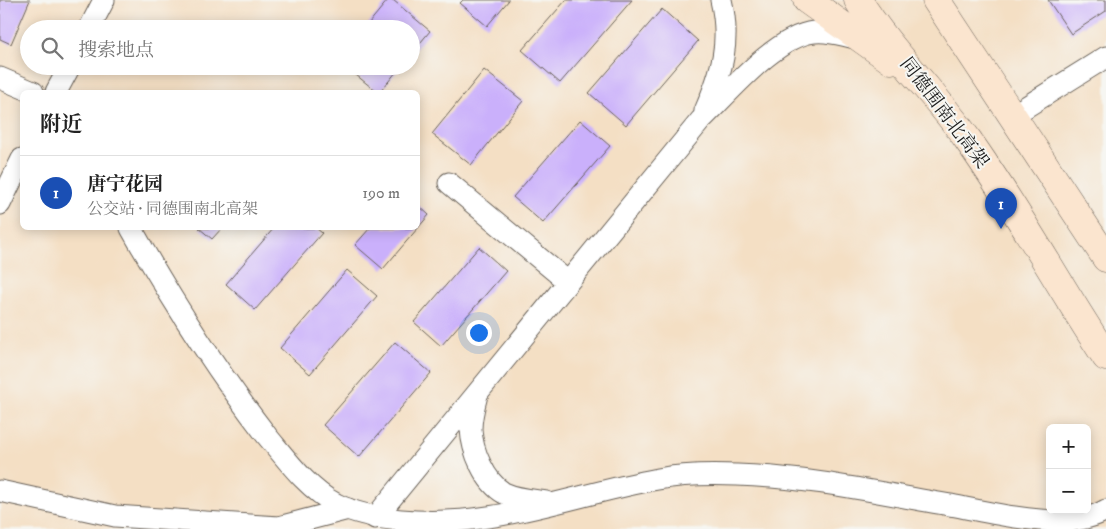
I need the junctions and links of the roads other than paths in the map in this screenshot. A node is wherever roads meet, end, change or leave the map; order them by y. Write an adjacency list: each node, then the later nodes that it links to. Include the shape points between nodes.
1 (104, 0): 6 (street)
2 (721, 0): 15 (street, via 726,22 726,48 715,89)
3 (807, 0): 7 (main road)
4 (858, 0): 11 (main road, 同德围南北高架)
5 (942, 5): 14 (main road)
6 (94, 20)
7 (865, 41): 11 (main road); 15 (street, via 828,31 812,32 788,40)
8 (1106, 57): 14 (street)
9 (65, 75): 13 (street)
10 (0, 78): 12 (street)
11 (926, 85): 22 (main road, 同德围南北高架, via 978,154)
12 (27, 90)
13 (57, 90)
14 (1013, 114): 20 (main road)
15 (701, 120): 21 (street)
16 (20, 163): 18 (street)
17 (449, 183): 21 (street)
18 (0, 204)
19 (132, 230): 26 (street, via 180,313 241,403 312,487)
20 (1106, 258)
21 (568, 282): 23 (street)
22 (1106, 357)
23 (479, 390): 25 (street, via 471,430 481,467 492,483 504,492); 28 (street)
24 (0, 491): 26 (street, via 115,516 279,528)
25 (556, 504): 28 (street, via 467,520 418,522); 29 (street, via 658,478 694,474 738,475 877,492)
26 (348, 509): 28 (street)
27 (1106, 510): 29 (street, via 1083,519)
28 (375, 518)
29 (1027, 519): 30 (street)
30 (1050, 529)

